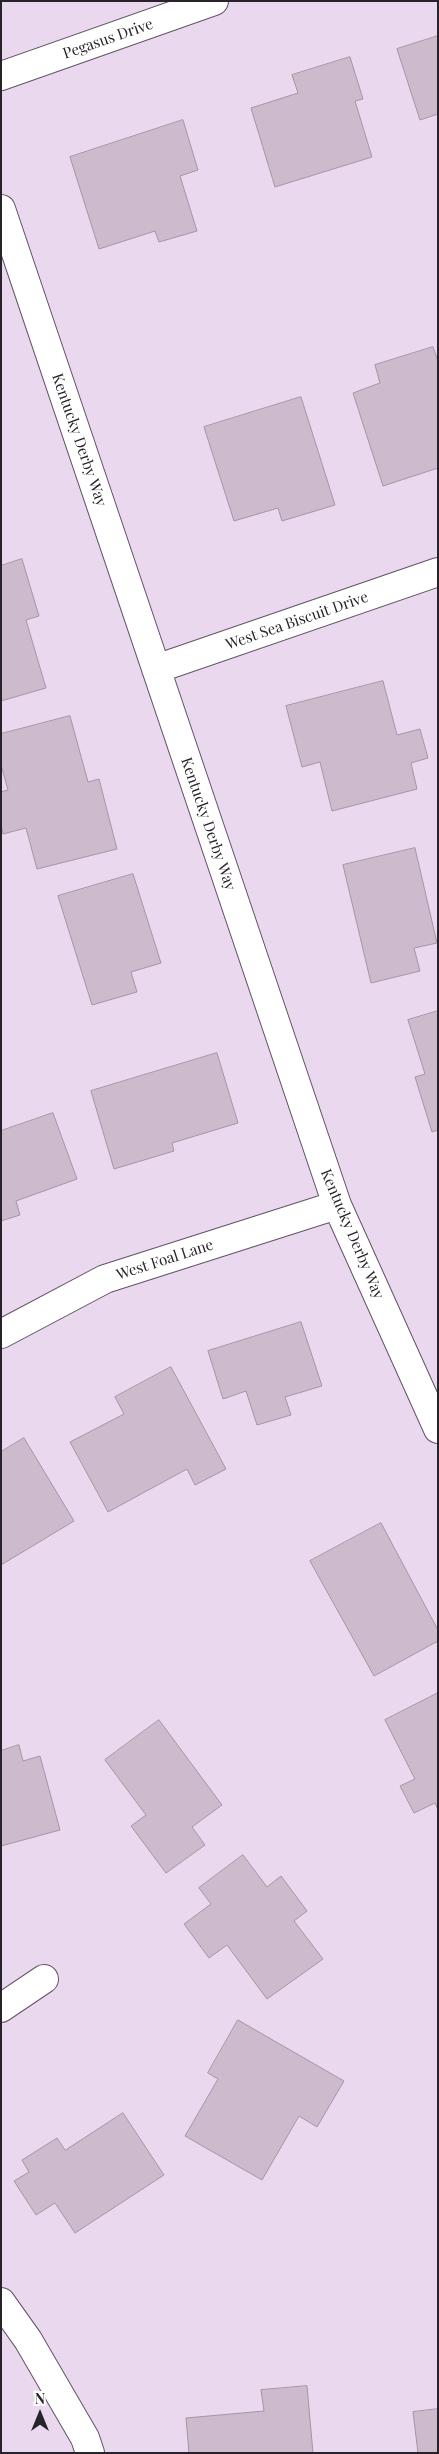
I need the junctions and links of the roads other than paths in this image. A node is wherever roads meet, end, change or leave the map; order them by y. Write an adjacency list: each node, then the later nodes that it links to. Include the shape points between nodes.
1 (214, 1): 2 (street, Pegasus Drive)
2 (1, 76)
3 (1, 209): 5 (street, Kentucky Derby Way)
4 (438, 572): 5 (street, West Sea Biscuit Drive)
5 (156, 669): 6 (street, Kentucky Derby Way)
6 (337, 1205): 7 (street, West Foal Lane, via 105,1279); 8 (street, Kentucky Derby Way)
7 (1, 1334)
8 (438, 1429)
9 (44, 1979): 10 (street)
10 (1, 2008)
11 (1, 2302): 12 (street, via 28,2340 85,2438)
12 (90, 2453)

